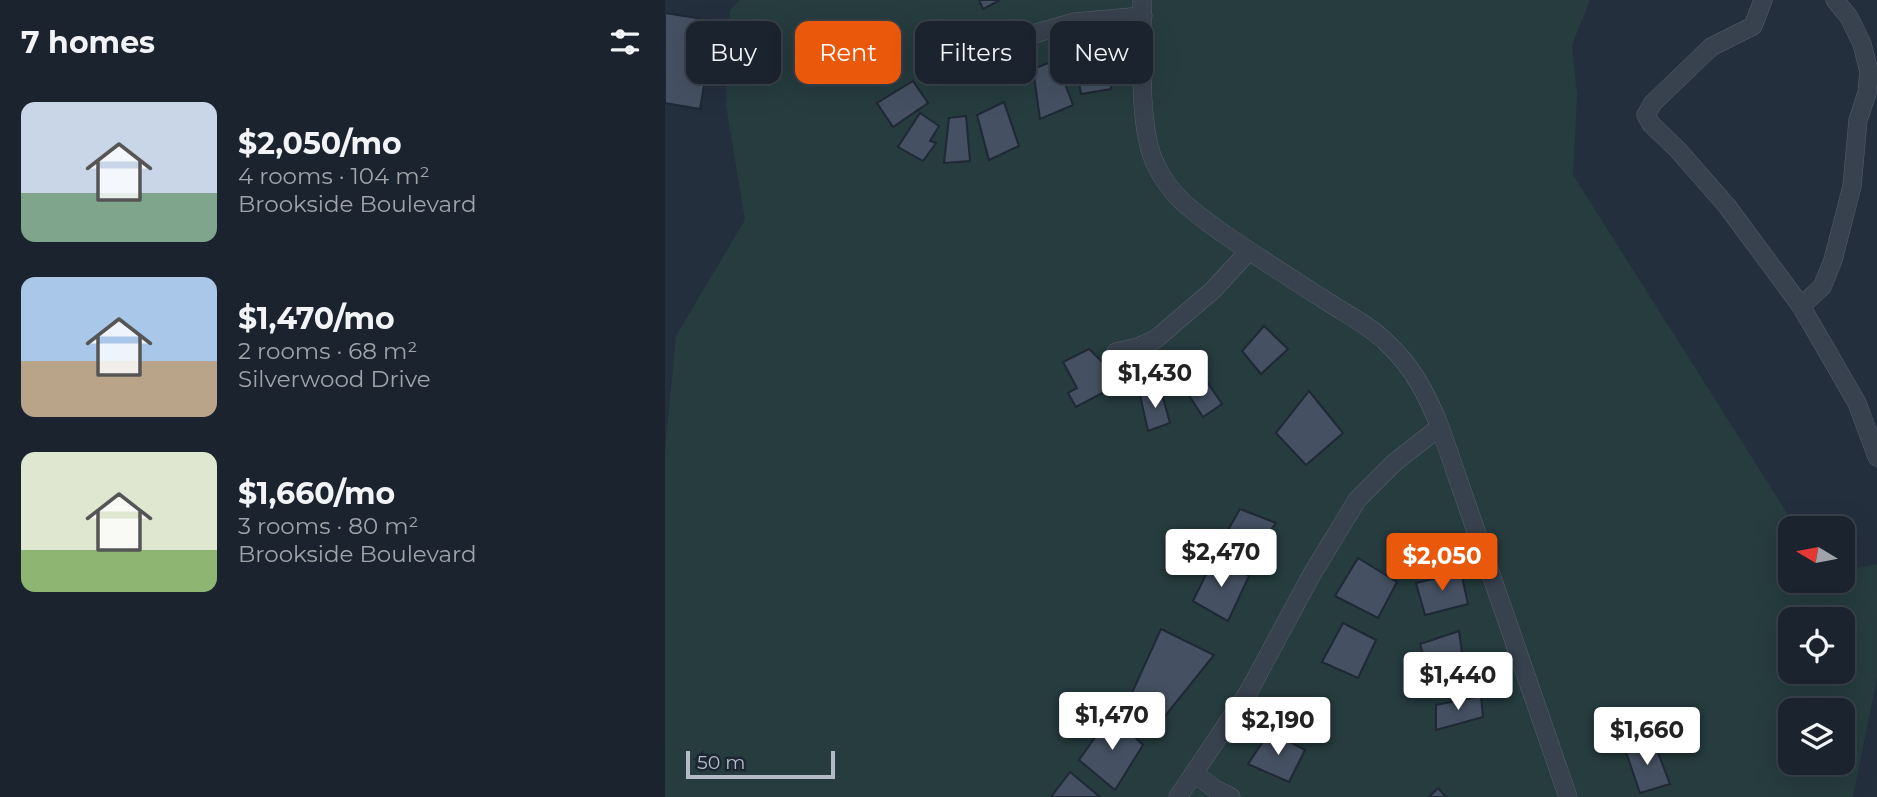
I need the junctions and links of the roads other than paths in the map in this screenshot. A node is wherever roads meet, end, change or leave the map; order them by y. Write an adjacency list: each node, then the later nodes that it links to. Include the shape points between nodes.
1 (1763, 0): 6 (street, via 1752,26 1711,47 1646,115 1727,206)
2 (1835, 0): 6 (street, via 1862,44 1869,71 1867,93 1858,120 1852,186 1833,260 1822,287)
3 (1142, 8): 4 (street); 5 (street, via 1145,121 1154,162 1185,206)
4 (1036, 33)
5 (1249, 251): 7 (street, via 1213,290 1156,339); 8 (street, via 1389,344 1424,388)
6 (1801, 306): 9 (street, via 1857,403)
7 (1116, 352)
8 (1440, 427): 10 (street, via 1357,500 1249,691); 13 (street)
9 (1877, 457)
10 (1195, 774): 11 (street); 12 (street)
11 (1178, 797)
12 (1231, 797)
13 (1568, 797)

